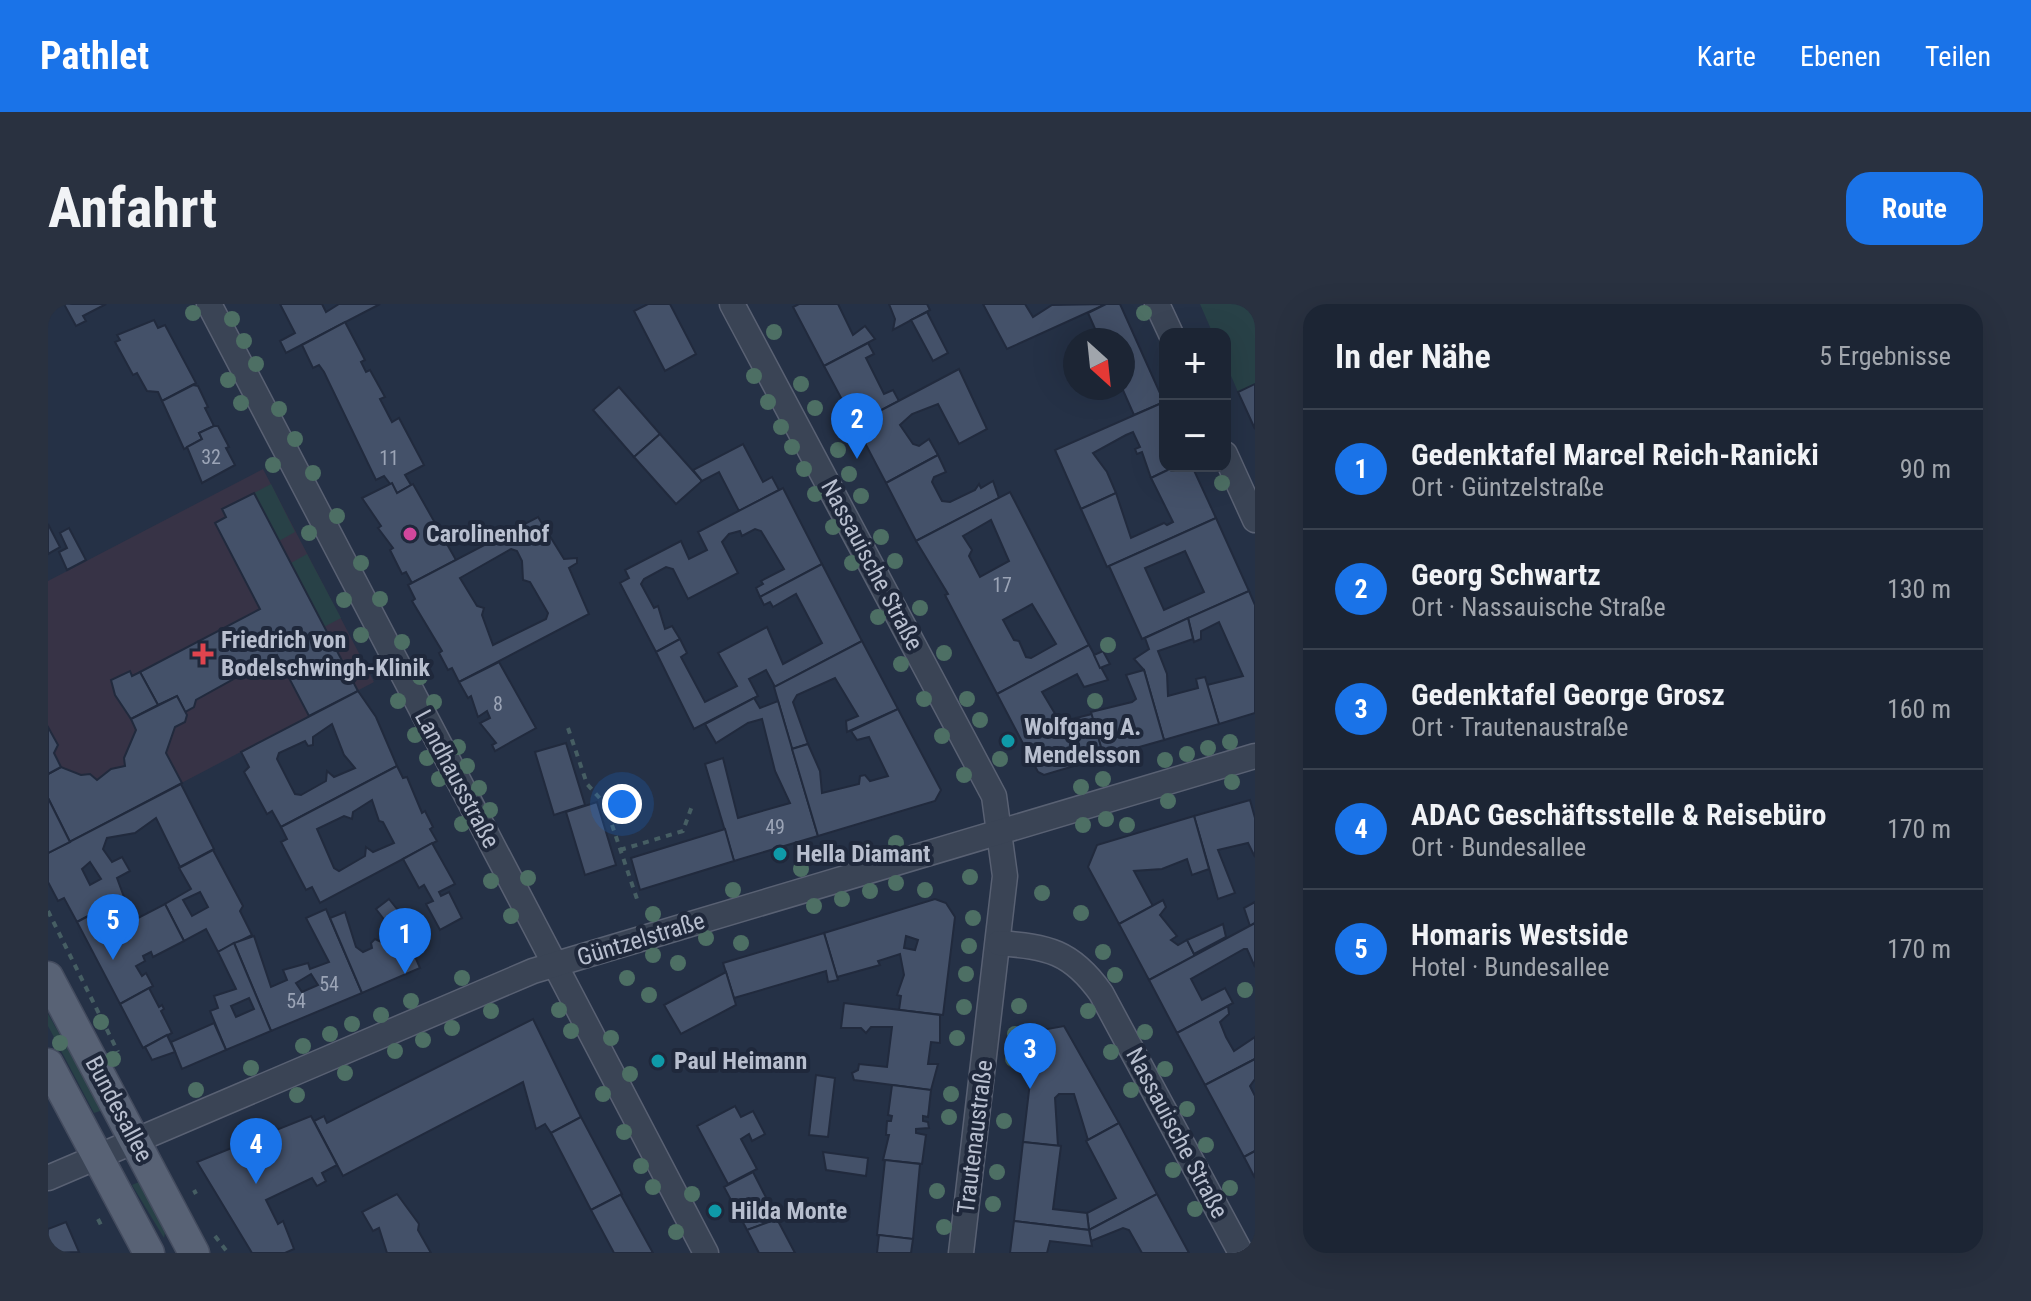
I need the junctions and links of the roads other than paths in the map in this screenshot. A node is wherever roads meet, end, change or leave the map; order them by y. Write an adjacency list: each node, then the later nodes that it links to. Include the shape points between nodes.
1 (209, 304): 10 (street, Landhausstraße)
2 (732, 304): 8 (street, Nassauische Straße, via 989,784)
3 (1157, 304): 4 (street)
4 (1168, 328)
5 (1231, 467): 6 (street)
6 (1255, 520)
7 (1255, 756): 8 (street, Güntzelstraße)
8 (1001, 830): 9 (street, Trautenaustraße, via 1005,876); 10 (street, Güntzelstraße)
9 (999, 943): 19 (street, Trautenaustraße); 20 (street, Nassauische Straße, via 1042,947 1065,955 1087,973)
10 (555, 965): 13 (street, Güntzelstraße); 18 (street, Landhausstraße)
11 (48, 977): 13 (main road, Bundesallee)
12 (48, 1064): 14 (main road, Bundesallee)
13 (135, 1140): 14 (street, Güntzelstraße); 16 (main road, Bundesallee)
14 (98, 1157): 15 (street, Güntzelstraße); 17 (main road, Bundesallee)
15 (48, 1178)
16 (183, 1249)
17 (149, 1253)
18 (706, 1253)
19 (961, 1253)
20 (1241, 1253)

